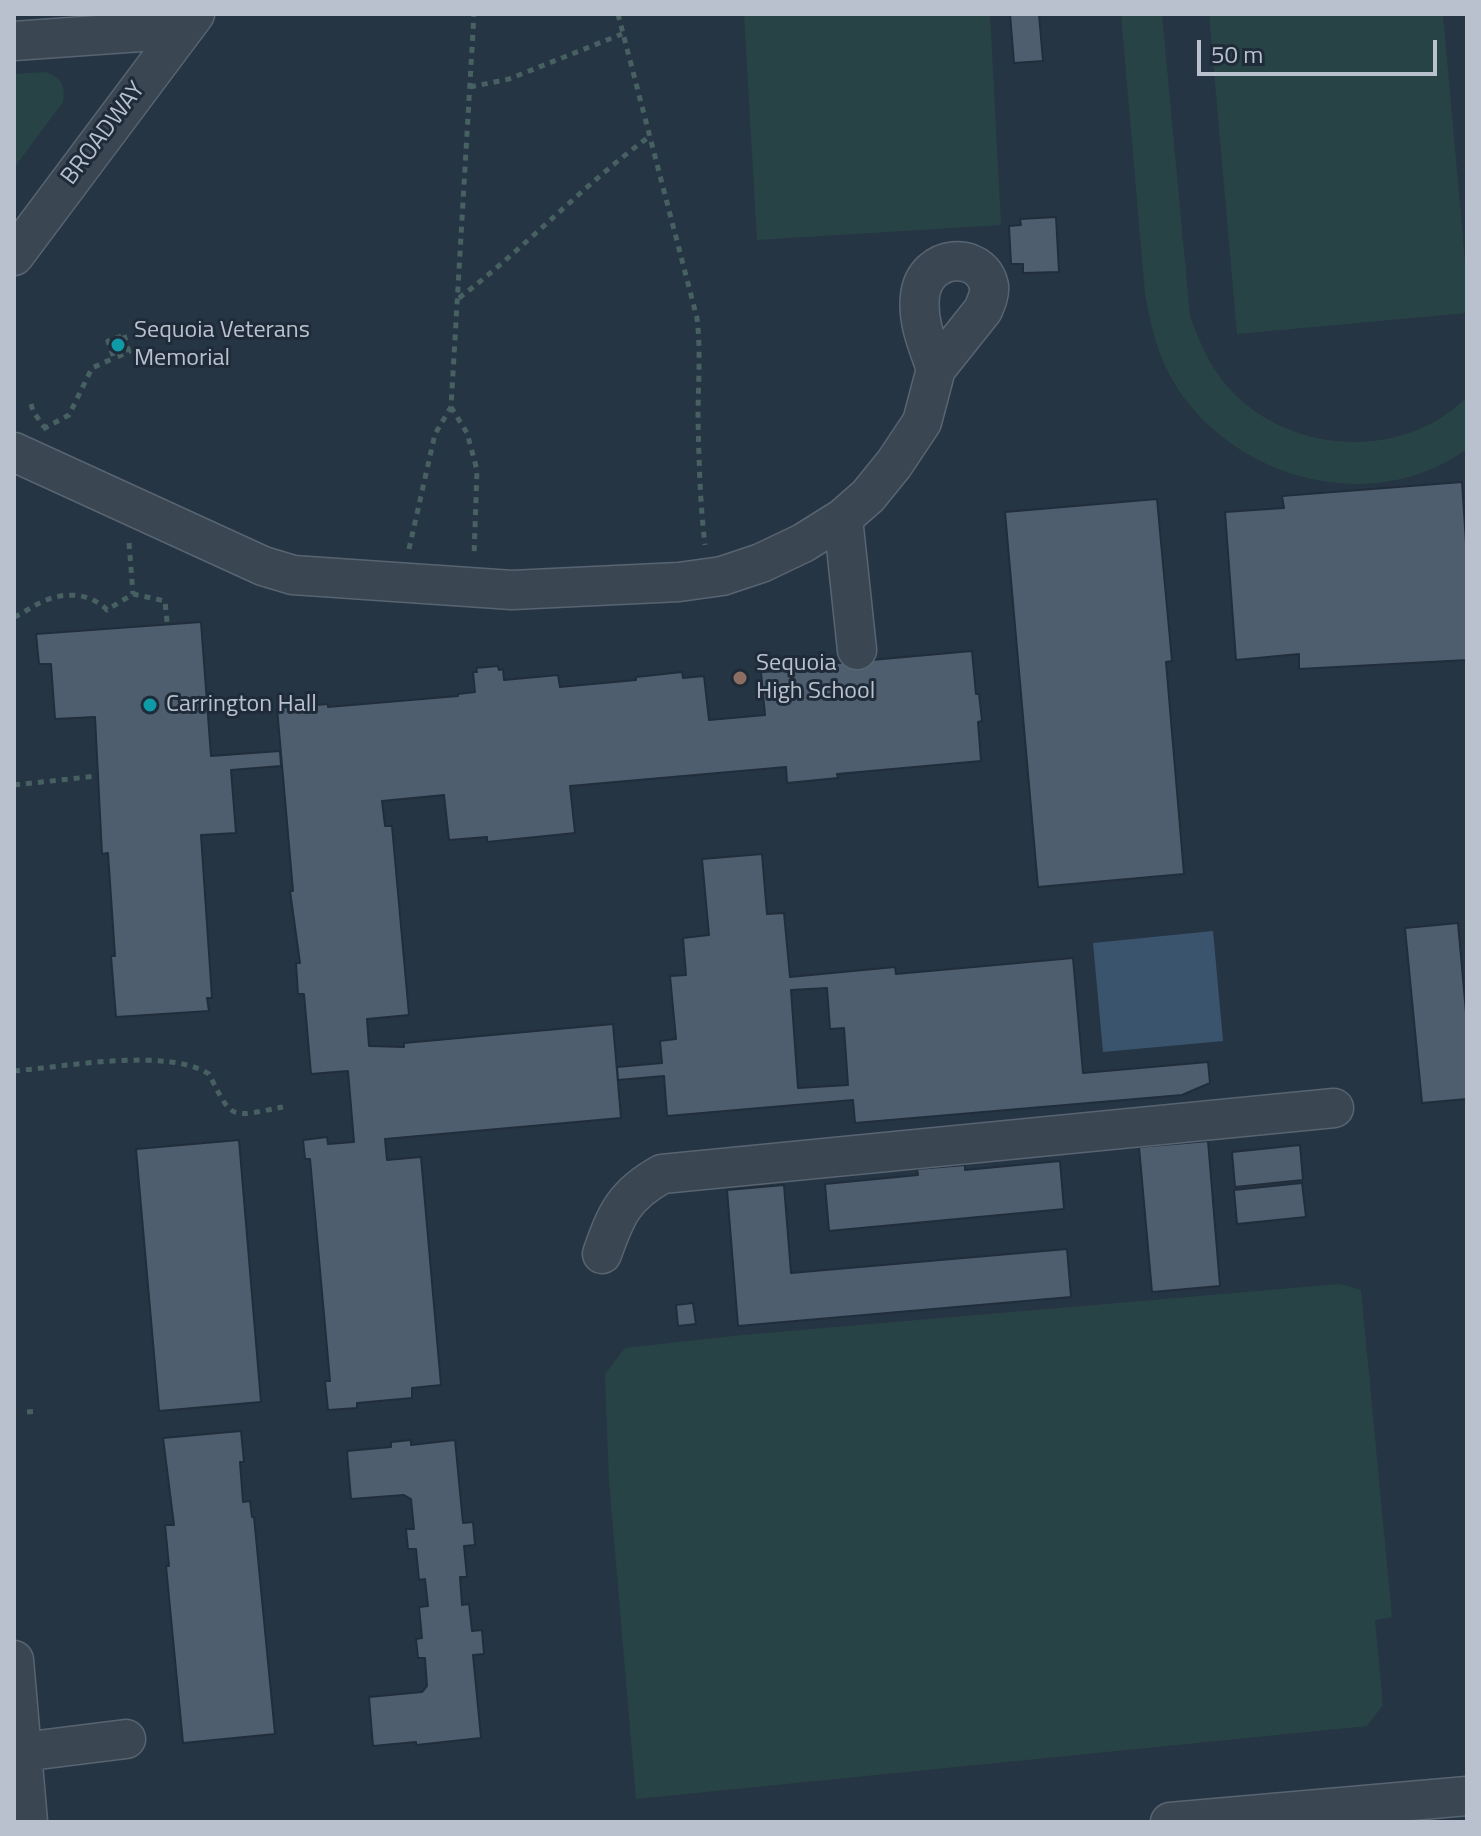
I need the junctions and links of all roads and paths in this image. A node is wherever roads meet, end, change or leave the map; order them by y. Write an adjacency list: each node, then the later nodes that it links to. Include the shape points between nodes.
1 (474, 14): 6 (path)
2 (618, 14): 4 (path)
3 (189, 22): 5 (street); 8 (street, BROADWAY)
4 (622, 34): 6 (path, via 509,79); 7 (path)
5 (14, 41)
6 (470, 87): 9 (path)
7 (650, 136): 9 (path); 17 (path, via 697,318 701,509)
8 (14, 256)
9 (458, 299): 13 (path)
10 (114, 358): 10 (path, via 129,352 124,335 108,341); 14 (path, via 92,368 69,415)
11 (936, 369): 15 (street, via 922,422 868,496)
12 (31, 404): 14 (path)
13 (451, 407): 18 (path, via 435,434); 19 (path, via 467,433 477,470)
14 (28, 445): 18 (street, via 263,566 293,575)
15 (843, 518): 17 (street, via 761,563); 23 (street)
16 (128, 536): 20 (path)
17 (708, 578): 19 (street, via 512,590)
18 (401, 582): 19 (street)
19 (469, 587)
20 (133, 594): 21 (path, via 107,610 86,595 56,597); 22 (path, via 165,601)
21 (14, 617)
22 (167, 622)
23 (857, 650)
24 (97, 776): 25 (path)
25 (14, 785)
26 (14, 1071): 27 (path, via 141,1060 186,1064 209,1074 229,1110 242,1114)
27 (283, 1107)
28 (1334, 1108): 29 (street, via 662,1174 621,1206)
29 (602, 1254)
30 (39, 1411): 31 (path)
31 (27, 1412)
32 (14, 1660): 34 (street)
33 (126, 1739): 34 (street)
34 (22, 1752): 37 (street)
35 (1467, 1796): 36 (street)
36 (1194, 1821)
37 (28, 1822)

